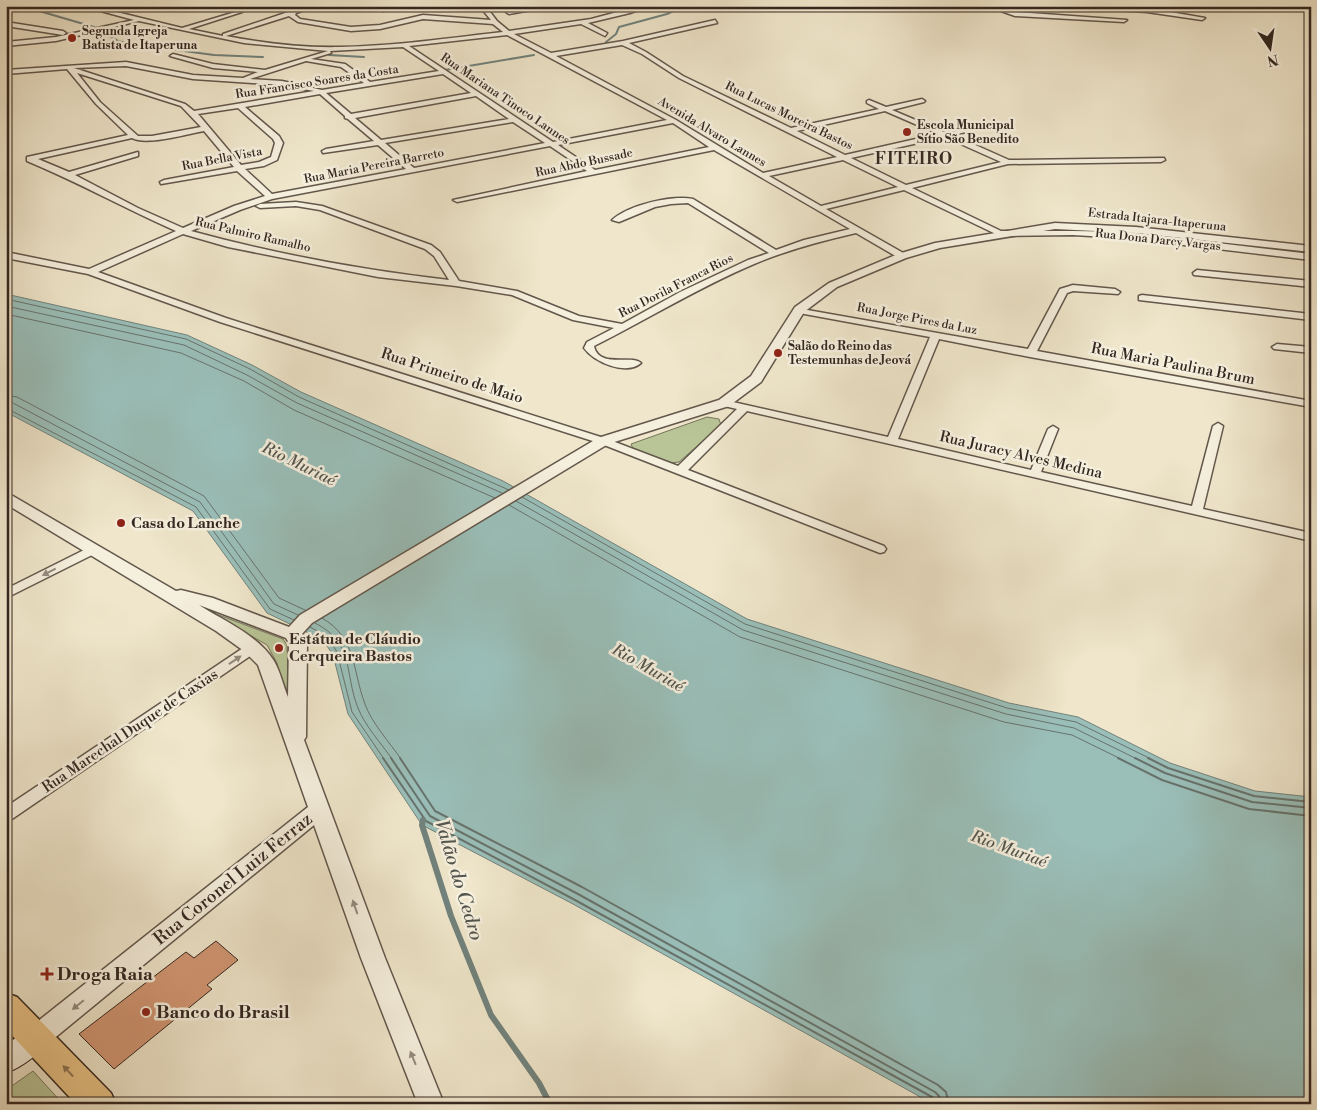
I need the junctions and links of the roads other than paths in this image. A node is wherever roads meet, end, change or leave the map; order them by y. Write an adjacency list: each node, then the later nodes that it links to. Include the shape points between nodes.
1 (85, 6): 16 (street)
2 (313, 6): 12 (street)
3 (368, 6): 4 (street, via 383,9)
4 (400, 6)
5 (447, 6): 11 (street)
6 (517, 6): 11 (street)
7 (551, 6): 14 (street)
8 (646, 6): 20 (street)
9 (1007, 6): 17 (street, via 1003,10 1015,14)
10 (1048, 6): 15 (street, via 1147,10)
11 (484, 7): 14 (street, Avenida Alvaro Lannes)
12 (295, 9): 18 (street, via 293,18 298,20 351,29 380,27 423,17); 26 (street)
13 (240, 11): 22 (street)
14 (489, 14): 18 (street, Avenida Alvaro Lannes)
15 (1202, 18)
16 (138, 20): 22 (street); 25 (street)
17 (1124, 20)
18 (495, 22): 23 (street, Avenida Alvaro Lannes)
19 (715, 22): 27 (street)
20 (582, 23): 23 (street); 24 (street)
21 (6, 24): 25 (street)
22 (182, 30): 26 (street)
23 (508, 33): 29 (street); 31 (street, Avenida Alvaro Lannes)
24 (605, 34)
25 (73, 35): 28 (street)
26 (222, 36): 30 (street, via 306,48)
27 (623, 43): 31 (street); 52 (street, Rua Lucas Moreira Bastos, via 681,76)
28 (6, 44)
29 (404, 45): 30 (street); 37 (street, Rua Mariana Tinoco Lannes)
30 (339, 49): 33 (street)
31 (552, 55): 49 (street, Avenida Alvaro Lannes)
32 (173, 56): 35 (street, via 213,66)
33 (302, 60): 35 (street); 39 (street, via 343,65)
34 (71, 69): 36 (street); 38 (street, via 126,64 179,76); 46 (street, via 174,102); 54 (street, via 98,103)
35 (265, 71): 38 (street)
36 (6, 72)
37 (444, 72): 39 (street, Rua Francisco Soares da Costa); 41 (street, Rua Mariana Tinoco Lannes)
38 (241, 80): 40 (street, via 282,83)
39 (370, 85): 40 (street, Rua Francisco Soares da Costa)
40 (321, 92): 44 (street, Rua Francisco Soares da Costa); 47 (street)
41 (476, 94): 47 (street); 48 (street, Rua Mariana Tinoco Lannes)
42 (922, 101): 45 (street)
43 (869, 102): 45 (street)
44 (240, 106): 46 (street, Rua Francisco Soares da Costa); 63 (street, Rua Bella Vista, via 279,143 277,155 270,161)
45 (885, 109): 52 (street); 53 (street)
46 (193, 113): 50 (street)
47 (347, 117): 55 (street)
48 (513, 120): 55 (street); 56 (street, Rua Mariana Tinoco Lannes)
49 (674, 120): 56 (street, Rua Maria Pereira Barreto); 57 (street, Avenida Alvaro Lannes)
50 (207, 128): 54 (street, via 152,138); 63 (street)
51 (977, 128): 53 (street)
52 (793, 130): 60 (street, Rua Lucas Moreira Bastos)
53 (948, 135): 60 (street); 62 (street)
54 (132, 136): 66 (street, Rua Palmiro Ramalho, via 30,159)
55 (379, 143): 58 (street); 64 (street)
56 (552, 145): 64 (street, Rua Maria Pereira Barreto); 65 (street, Rua Mariana Tinoco Lannes)
57 (715, 148): 65 (street, Rua Abdo Bussade); 67 (street, Avenida Alvaro Lannes)
58 (326, 152)
59 (135, 154): 66 (street)
60 (848, 158): 67 (street); 69 (street, Rua Lucas Moreira Bastos)
61 (1161, 160): 62 (street)
62 (1008, 162): 69 (street)
63 (239, 168): 68 (street, Rua Bella Vista); 70 (street)
64 (413, 171): 70 (street, Rua Maria Pereira Barreto)
65 (593, 172): 71 (street, Rua Abdo Bussade)
66 (69, 175): 76 (street, Rua Palmiro Ramalho)
67 (762, 176): 73 (street, Avenida Alvaro Lannes)
68 (164, 182)
69 (906, 187): 73 (street); 77 (street, Rua Lucas Moreira Bastos)
70 (270, 197): 72 (street, Rua Maria Pereira Barreto)
71 (457, 200)
72 (237, 208): 76 (street, Rua Maria Pereira Barreto); 85 (street, via 296,204 346,215 428,247 437,254)
73 (821, 208): 75 (street, Avenida Alvaro Lannes)
74 (616, 220): 79 (street, via 651,206 690,201)
75 (858, 230): 79 (street, Rua Dorila Franca Rios); 81 (street, Avenida Alvaro Lannes)
76 (184, 232): 83 (street, Rua Maria Pereira Barreto); 85 (street, Rua Palmiro Ramalho, via 253,250 378,274)
77 (1000, 234): 78 (street, Estrada Itajara-Itaperuna, via 1055,226 1094,226); 81 (street, Rua Dona Darcy Vargas, via 939,245); 82 (street, Rua Dona Darcy Vargas, via 1073,232 1124,235)
78 (1311, 249)
79 (775, 253): 91 (street, Rua Dorila Franca Rios, via 706,282)
80 (6, 255): 83 (street, Rua Primeiro de Maio)
81 (902, 256): 89 (street, Rua Dona Darcy Vargas, via 833,285)
82 (1311, 257)
83 (90, 272): 102 (street, Rua Primeiro de Maio, via 223,320)
84 (1197, 273): 86 (street)
85 (456, 283): 91 (street, Rua Palmiro Ramalho, via 514,293 576,318)
86 (1311, 284)
87 (1115, 292): 95 (street, via 1073,288 1063,291)
88 (1142, 298): 90 (street)
89 (800, 310): 92 (street, Rua Jorge Pires da Luz); 97 (street, Rua Dona Darcy Vargas, via 756,379)
90 (1311, 317)
91 (621, 327): 96 (street, Rua Dorila Franca Rios, via 595,340 589,348 606,362 617,365)
92 (935, 336): 95 (street, Rua Jorge Pires da Luz); 103 (street)
93 (1277, 347): 94 (street)
94 (1311, 350)
95 (1030, 354): 98 (street, Rua Maria Paulina Brum)
96 (636, 363)
97 (724, 403): 99 (street, Rua Juracy Alves Medina); 102 (street, Rua Dona Darcy Vargas)
98 (1311, 404)
99 (745, 407): 103 (street, Rua Juracy Alves Medina); 104 (street)
100 (1218, 426): 107 (street)
101 (1053, 429): 105 (street)
102 (604, 441): 104 (street, Rua Primeiro de Maio); 113 (street, Rua Dona Darcy Vargas, via 306,619)
103 (892, 441): 105 (street, Rua Juracy Alves Medina)
104 (680, 471): 109 (street, Rua Primeiro de Maio)
105 (1035, 474): 107 (street, Rua Juracy Alves Medina)
106 (6, 497): 110 (street)
107 (1197, 510): 108 (street, Rua Juracy Alves Medina)
108 (1311, 537)
109 (880, 549)
110 (92, 550): 111 (street); 112 (street, one-way to 112)
111 (164, 591): 113 (street, via 207,602); 114 (street)
112 (6, 594)
113 (292, 634): 115 (street, via 298,642)
114 (254, 647): 115 (street, via 266,663); 117 (street, Rua Marechal Duque de Caxias, one-way to 114)
115 (295, 744): 116 (street)
116 (320, 809): 119 (street, Rua Coronel Luiz Ferraz, one-way to 119); 122 (street, one-way to 116, via 373,958)
117 (6, 814)
118 (6, 1006): 119 (highway)
119 (37, 1038): 120 (main road, Rua Coronel Luiz Ferraz); 121 (highway, one-way to 119)
120 (6, 1061)
121 (98, 1104)
122 (431, 1104)

